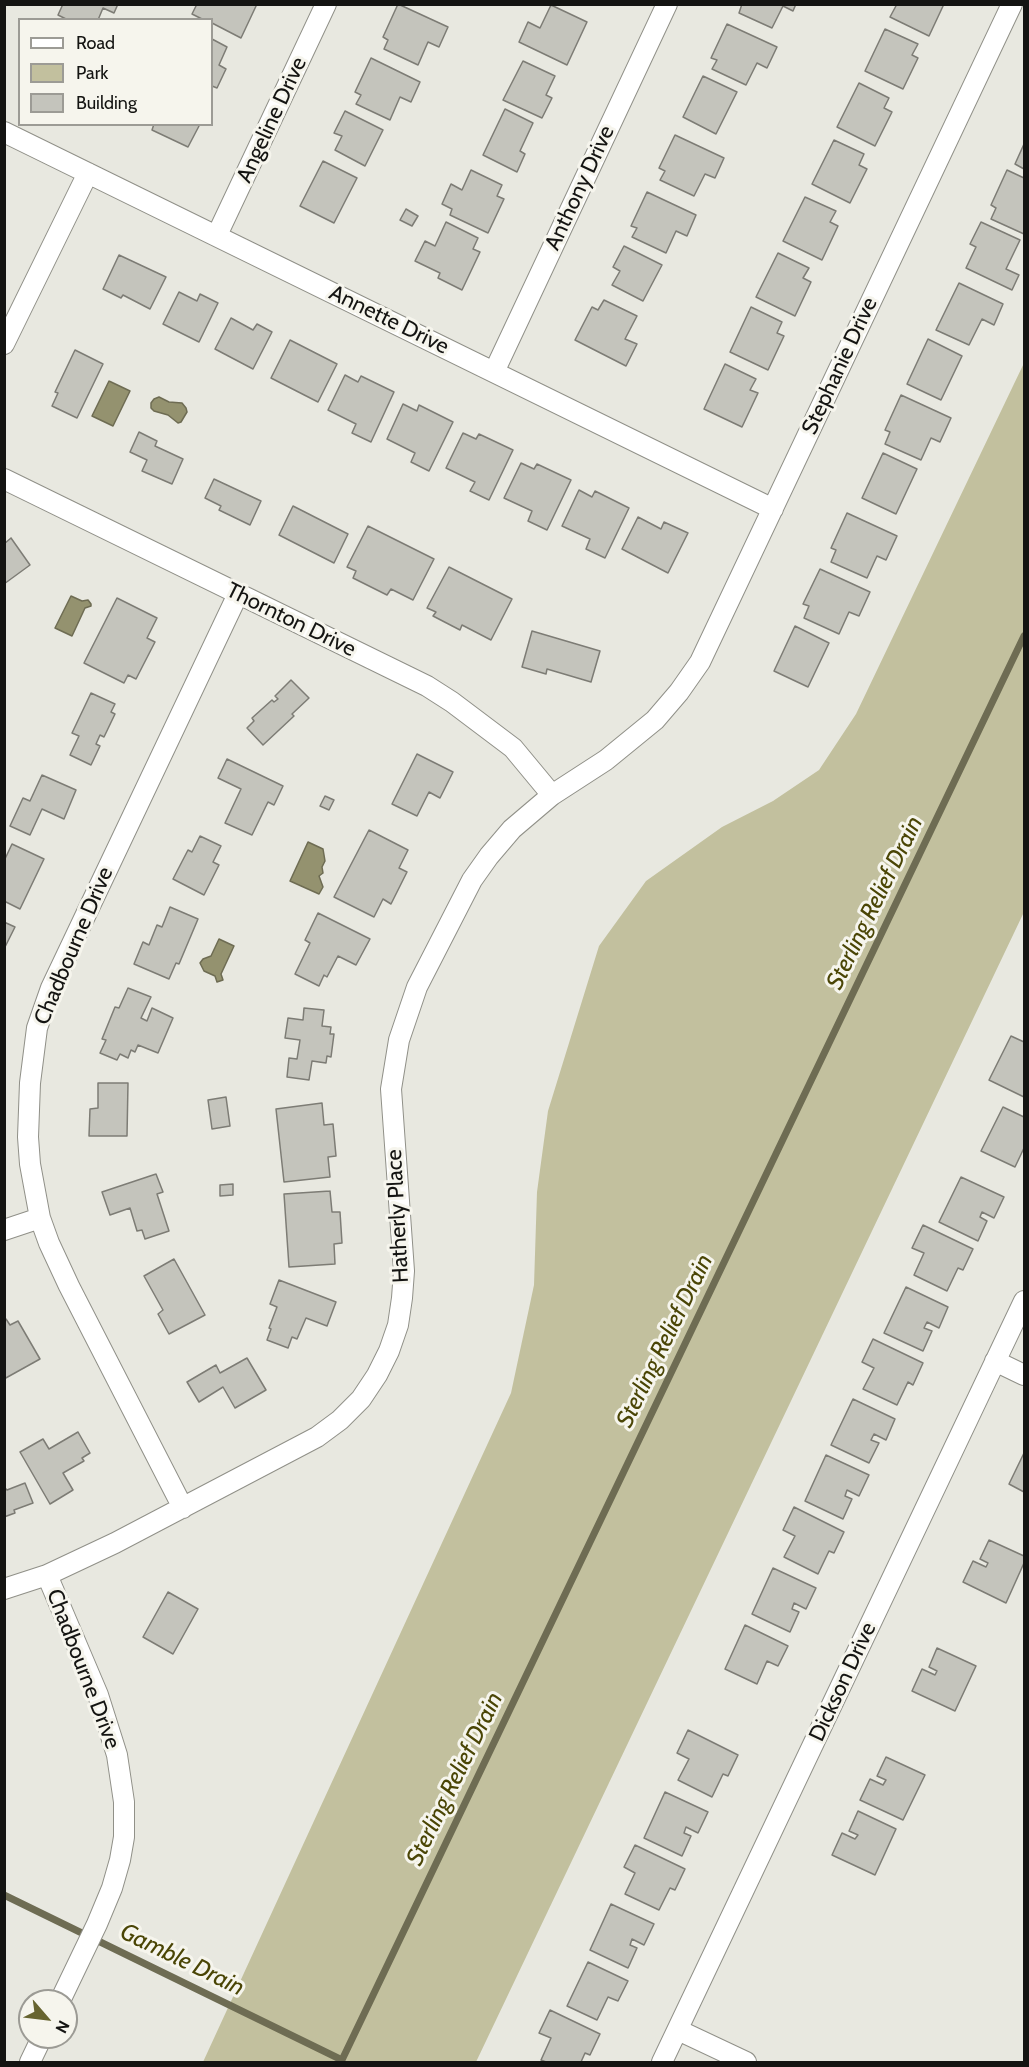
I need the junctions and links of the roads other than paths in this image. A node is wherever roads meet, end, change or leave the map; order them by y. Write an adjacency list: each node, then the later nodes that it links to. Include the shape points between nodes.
1 (326, 4): 6 (street, Angeline Drive)
2 (667, 4): 8 (street, Anthony Drive)
3 (1012, 4): 10 (street, Stephanie Drive)
4 (4, 132): 5 (street, Annette Drive)
5 (88, 172): 6 (street, Annette Drive); 7 (street)
6 (217, 235): 8 (street, Annette Drive)
7 (4, 344)
8 (494, 372): 10 (street, Annette Drive)
9 (4, 479): 11 (street, Thornton Drive)
10 (773, 509): 12 (street, Stephanie Drive, via 700,662)
11 (238, 594): 13 (street, Thornton Drive, via 427,686 452,702 513,748); 14 (street, Chadbourne Drive, via 67,952 37,1028 28,1137)
12 (655, 720): 13 (street, Hatherly Place, via 606,760)
13 (552, 795): 19 (street, Hatherly Place, via 512,830 472,880 417,987 399,1040 391,1089 404,1271 398,1325 389,1352 361,1399 340,1420 317,1437)
14 (40, 1218): 15 (street); 19 (street, Chadbourne Drive, via 69,1286)
15 (4, 1230)
16 (1024, 1301): 17 (street, Dickson Drive)
17 (994, 1361): 18 (street); 23 (street, Dickson Drive)
18 (1024, 1376)
19 (183, 1508): 20 (street, Hatherly Place)
20 (47, 1575): 21 (street, Hatherly Place); 22 (street, Chadbourne Drive, via 98,1695 117,1755 124,1802 124,1837 112,1888)
21 (4, 1589)
22 (66, 1989)
23 (678, 2030): 24 (street, Dickson Drive); 25 (street)
24 (662, 2062)
25 (746, 2062)

